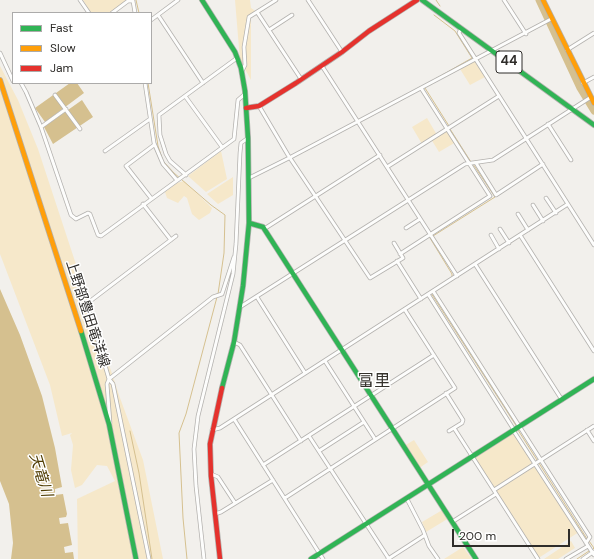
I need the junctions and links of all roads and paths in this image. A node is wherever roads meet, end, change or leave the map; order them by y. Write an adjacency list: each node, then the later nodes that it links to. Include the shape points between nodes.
1 (80, 0): 11 (street)
2 (178, 0): 15 (street)
3 (202, 0): 27 (street)
4 (276, 0): 14 (street)
5 (308, 0): 25 (street)
6 (417, 0): 25 (street)
7 (422, 0): 19 (street, 44)
8 (504, 0): 22 (street)
9 (543, 0): 18 (street)
10 (133, 1): 12 (street, via 128,1); 13 (street)
11 (88, 12)
12 (113, 12)
13 (135, 12)
14 (257, 12): 20 (street); 30 (street, via 250,17 244,48 245,65)
15 (158, 15): 17 (street); 35 (street)
16 (292, 16): 20 (street)
17 (152, 19)
18 (551, 19): 22 (street); 24 (street)
19 (462, 28): 23 (street, 44); 28 (street, via 459,33)
20 (269, 30): 33 (street)
21 (594, 33): 24 (street)
22 (526, 34): 23 (street)
23 (493, 50): 28 (street); 50 (street, 44)
24 (566, 50): 36 (street)
25 (342, 52): 29 (street)
26 (0, 53): 32 (street)
27 (237, 58): 30 (street); 35 (street)
28 (475, 59): 39 (street); 44 (street)
29 (322, 66): 33 (street); 53 (street)
30 (242, 71): 41 (street)
31 (594, 77): 36 (street)
32 (12, 79)
33 (301, 79): 48 (street)
34 (0, 80): 46 (street, 上野部豊田竜洋線)
35 (203, 83): 43 (street)
36 (583, 83): 45 (street)
37 (22, 84): 56 (street)
38 (145, 84): 52 (street)
39 (421, 88): 53 (street); 57 (street)
40 (0, 91): 46 (street)
41 (245, 94): 49 (street); 62 (street, via 238,100 234,138)
42 (55, 95): 51 (street)
43 (185, 96): 62 (street); 71 (street, via 159,115 160,135 166,154)
44 (499, 96): 57 (street); 60 (street)
45 (591, 97): 47 (street); 50 (street)
46 (6, 99): 127 (street, 上野部豊田竜洋線, via 91,360)
47 (594, 103)
48 (259, 106): 49 (street); 65 (street)
49 (246, 108): 59 (street)
50 (574, 108): 54 (street); 55 (street, 44)
51 (66, 109): 56 (street); 58 (street)
52 (150, 119): 61 (street); 63 (street)
53 (358, 121): 64 (street); 65 (street)
54 (548, 124): 60 (street); 66 (street)
55 (594, 125)
56 (41, 127): 78 (street, via 73,218 90,214 98,235 101,236)
57 (447, 128): 67 (street); 70 (street)
58 (80, 129)
59 (248, 138): 72 (street); 101 (street, via 242,143 240,153)
60 (526, 138): 68 (street, via 493,160); 69 (street)
61 (154, 145): 73 (street, via 163,164); 75 (street, via 126,166)
62 (222, 147): 71 (street)
63 (105, 151)
64 (380, 155): 70 (street); 74 (street)
65 (291, 157): 72 (street); 74 (street)
66 (571, 160)
67 (469, 162): 68 (street); 77 (street); 90 (street, via 490,196)
68 (476, 163): 69 (street, via 496,195)
69 (543, 164): 79 (street)
70 (387, 167): 77 (street)
71 (186, 175): 73 (street, via 180,180)
72 (248, 178): 85 (street)
73 (176, 179): 75 (street)
74 (316, 196): 87 (street); 95 (street)
75 (151, 198): 78 (street)
76 (546, 198): 81 (street)
77 (408, 200): 83 (street); 95 (street)
78 (143, 204): 94 (street)
79 (568, 204): 81 (street); 98 (street)
80 (533, 205): 84 (street)
81 (556, 213): 84 (street)
82 (518, 214): 89 (street)
83 (420, 219): 86 (street); 90 (street)
84 (543, 221): 89 (street)
85 (249, 222): 87 (street); 110 (street)
86 (406, 228)
87 (264, 229): 104 (street)
88 (500, 229): 97 (street)
89 (528, 230): 92 (street)
90 (431, 235): 100 (street); 105 (street)
91 (491, 235): 99 (street)
92 (520, 235): 97 (street); 114 (street)
93 (176, 236): 94 (street)
94 (171, 240): 118 (street, via 90,302 88,307)
95 (345, 240): 102 (street, via 370,278); 104 (street)
96 (394, 243): 100 (street)
97 (509, 243): 99 (street)
98 (594, 245)
99 (499, 249): 103 (street)
100 (400, 254): 102 (street, via 403,258)
101 (235, 256): 118 (street, via 222,294 213,297); 162 (street, via 195,437 196,486)
102 (397, 261): 109 (street)
103 (476, 264): 105 (street); 123 (street)
104 (294, 274): 108 (street); 113 (street)
105 (457, 276): 106 (street)
106 (433, 291): 107 (street); 129 (street)
107 (428, 294): 109 (street); 133 (street)
108 (257, 297): 110 (street); 117 (street)
109 (421, 299): 111 (street)
110 (240, 307): 112 (street)
111 (405, 310): 113 (street); 115 (street)
112 (234, 342): 121 (street, via 240,345); 132 (street)
113 (342, 350): 116 (street); 122 (street)
114 (594, 351)
115 (434, 355): 120 (street, via 455,388); 122 (street)
116 (325, 361): 117 (street); 124 (street)
117 (305, 373): 121 (street)
118 (109, 379): 127 (street); 161 (street, via 113,384)
119 (594, 379): 123 (street)
120 (446, 394): 130 (street); 131 (street, via 463,420)
121 (272, 395): 125 (street); 138 (street)
122 (372, 396): 124 (street); 130 (street)
123 (562, 400): 129 (street)
124 (354, 407): 126 (street); 136 (street)
125 (234, 419): 132 (street); 143 (street)
126 (364, 422): 137 (street); 140 (street)
127 (109, 424): 160 (street, 上野部豊田竜洋線)
128 (594, 426): 134 (street)
129 (519, 427): 133 (street); 142 (street)
130 (392, 428): 137 (street); 147 (street)
131 (454, 428): 135 (street); 141 (street)
132 (212, 430): 145 (street)
133 (514, 430): 141 (street); 142 (street)
134 (587, 430): 139 (street); 142 (street)
135 (449, 431)
136 (309, 436): 138 (street); 140 (street)
137 (375, 439): 144 (street)
138 (301, 441): 143 (street)
139 (594, 441)
140 (319, 450): 144 (street)
141 (472, 457): 147 (street); 148 (street)
142 (538, 462): 148 (street); 157 (street); 157 (street, via 590,537)
143 (264, 465): 146 (street)
144 (331, 468): 150 (street); 155 (street)
145 (211, 474): 152 (street, via 218,477); 153 (street)
146 (273, 480): 150 (street); 152 (street)
147 (428, 485): 151 (street); 154 (street)
148 (494, 490): 149 (street)
149 (496, 494): 154 (street); 169 (street)
150 (285, 498): 158 (street)
151 (407, 499): 155 (street); 156 (street)
152 (235, 503): 153 (street)
153 (215, 514): 163 (street)
154 (452, 522): 168 (street)
155 (367, 524): 158 (street); 166 (street)
156 (425, 535): 166 (street); 167 (street)
157 (587, 544): 159 (street); 170 (street)
158 (320, 553): 164 (street); 165 (street)
159 (594, 553): 171 (street)
160 (136, 559)
161 (149, 559)
162 (204, 559)
163 (220, 559)
164 (311, 559)
165 (323, 559)
166 (388, 559)
167 (438, 559)
168 (476, 559)
169 (538, 559)
170 (566, 559)
171 (583, 559)

